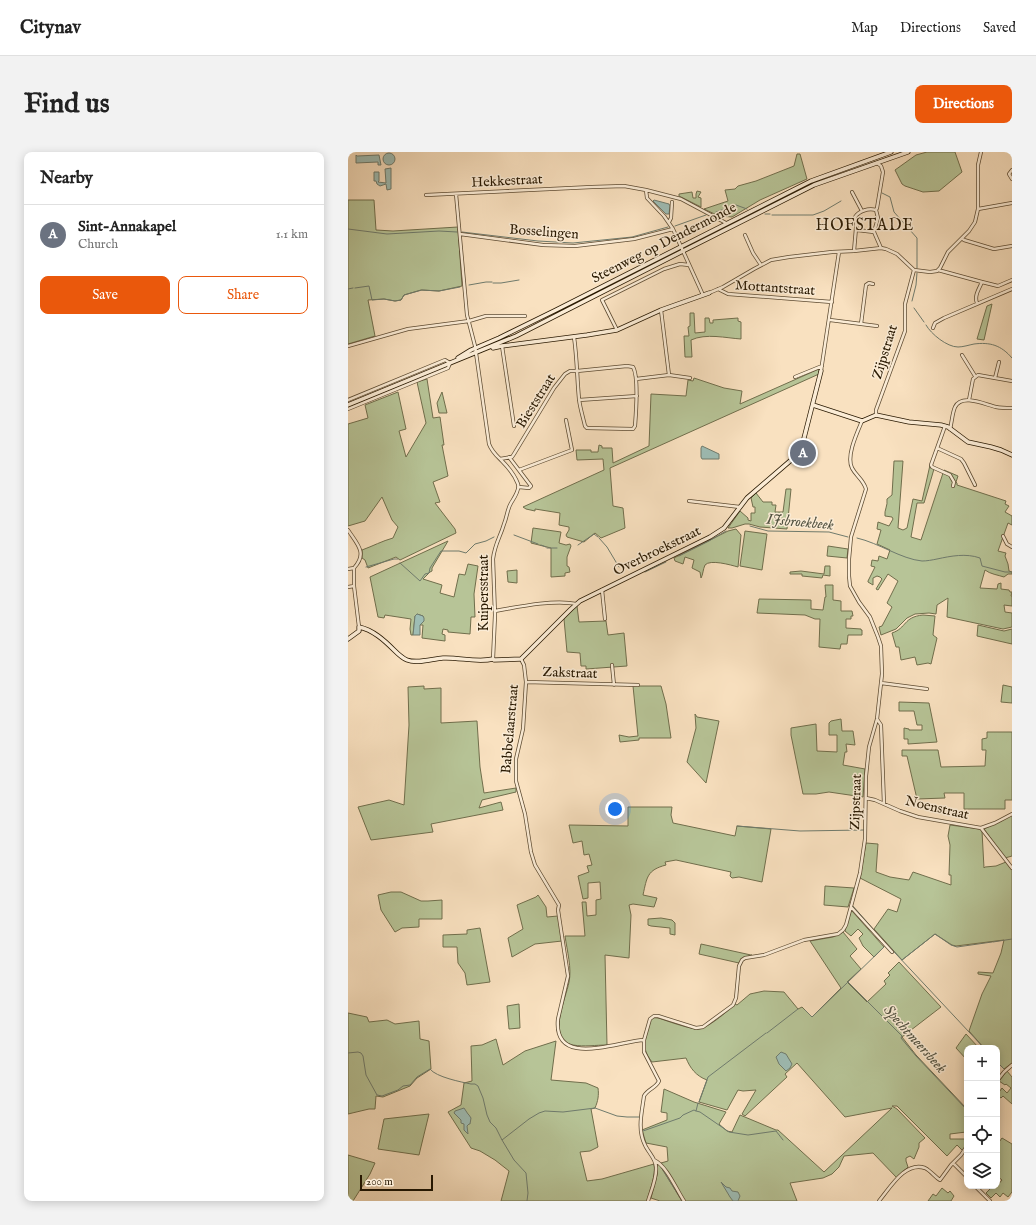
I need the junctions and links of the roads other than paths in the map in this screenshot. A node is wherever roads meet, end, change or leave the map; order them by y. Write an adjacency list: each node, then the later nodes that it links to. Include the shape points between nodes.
1 (891, 152): 4 (street, Steenweg op Dendermonde)
2 (908, 152): 5 (street, Steenweg op Dendermonde)
3 (981, 152): 16 (street, via 978,165)
4 (880, 154): 5 (street, via 882,159); 6 (street); 19 (street, Steenweg op Dendermonde, via 811,181)
5 (888, 159): 6 (street, Steenweg op Dendermonde)
6 (875, 163): 15 (street, via 882,166 883,172); 29 (street, Steenweg op Dendermonde, via 814,185)
7 (1012, 170): 8 (street, via 1009,174)
8 (1012, 179)
9 (646, 190): 11 (street, Hekkestraat, via 624,186 592,186); 18 (street, via 647,198); 19 (street, Hekkestraat, via 681,199)
10 (852, 192): 17 (street)
11 (456, 194): 12 (street); 23 (street, Hekkestraat)
12 (426, 195)
13 (672, 202): 18 (street, via 671,218)
14 (1012, 203): 16 (street)
15 (876, 209): 17 (street); 22 (street, via 878,218)
16 (978, 209): 25 (street, via 973,226)
17 (862, 211): 20 (street, via 855,217)
18 (668, 222): 21 (street)
19 (726, 223): 26 (street, Steenweg op Dendermonde)
20 (856, 228): 22 (street, via 860,231); 30 (street)
21 (673, 229): 23 (street, Bosselingen, via 634,239 575,246 543,245); 26 (street)
22 (874, 232): 28 (street)
23 (460, 234): 48 (street, Hekkestraat)
24 (745, 236): 33 (street)
25 (962, 238): 27 (street, via 994,249); 35 (street, via 948,252)
26 (681, 246): 29 (street); 54 (street, Steenweg op Dendermonde)
27 (1012, 246)
28 (880, 248): 30 (street); 34 (street, via 893,251)
29 (683, 251): 32 (street); 55 (street, Steenweg op Dendermonde)
30 (854, 251): 31 (street)
31 (839, 252): 33 (street, via 788,256); 43 (street)
32 (689, 265): 42 (street); 52 (street, via 680,264 664,268 602,300)
33 (761, 265): 39 (street)
34 (914, 270): 35 (street); 82 (street, Zijpstraat, via 905,304 905,329)
35 (938, 270): 37 (street)
36 (1012, 280): 37 (street, via 998,286)
37 (982, 282): 44 (street, via 976,295)
38 (873, 284): 49 (street, via 866,285)
39 (718, 289): 41 (street); 43 (street, Mottantstraat, via 728,294)
40 (1012, 289): 44 (street)
41 (709, 293): 42 (street, Steenweg op Dendermonde)
42 (703, 295): 45 (street, Steenweg op Dendermonde)
43 (832, 302): 47 (street)
44 (977, 303): 51 (street, via 934,323)
45 (660, 310): 52 (street, Steenweg op Dendermonde); 66 (street)
46 (525, 316): 48 (street, via 490,315)
47 (830, 320): 49 (street); 63 (street)
48 (469, 321): 57 (street, via 408,329); 59 (street, Hekkestraat)
49 (861, 324): 50 (street)
50 (876, 326)
51 (933, 328)
52 (617, 330): 53 (street, Steenweg op Dendermonde)
53 (574, 336): 56 (street, Steenweg op Dendermonde); 64 (street, Bieststraat)
54 (499, 338): 55 (street, via 506,336); 59 (street, Steenweg op Dendermonde)
55 (511, 339): 56 (street); 59 (street, Steenweg op Dendermonde)
56 (516, 344): 58 (street, Steenweg op Dendermonde)
57 (348, 346)
58 (502, 346): 59 (street, Steenweg op Dendermonde); 85 (street)
59 (477, 351): 62 (street, Steenweg op Dendermonde); 91 (street, via 489,444 492,452)
60 (962, 355): 67 (street)
61 (999, 362): 70 (street)
62 (450, 363): 73 (street, Steenweg op Dendermonde); 75 (street, via 445,360)
63 (822, 366): 65 (street); 68 (street)
64 (577, 371): 71 (street, via 632,366); 76 (street); 90 (street, Bieststraat, via 565,374 513,456)
65 (822, 371): 78 (street)
66 (669, 375): 69 (street); 71 (street)
67 (975, 376): 70 (street); 77 (street)
68 (795, 377)
69 (690, 378)
70 (995, 378): 72 (street)
71 (636, 379): 74 (street)
72 (1012, 381)
73 (393, 388): 79 (street, Steenweg op Dendermonde); 81 (street, Steenweg op Dendermonde)
74 (637, 396): 76 (street); 76 (street, via 633,429 586,428)
75 (348, 400)
76 (579, 400)
77 (969, 400): 80 (street, via 997,408); 87 (street, via 955,407)
78 (813, 404): 84 (street); 97 (street, via 801,450)
79 (348, 405)
80 (1012, 408)
81 (348, 409)
82 (876, 415): 84 (street); 86 (street)
83 (566, 420): 92 (street, via 572,450)
84 (862, 422): 117 (street, Zijpstraat, via 852,448 850,463 866,489 852,537 849,576 850,586 870,617 878,637 882,659)
85 (514, 426)
86 (945, 426): 87 (street); 88 (street)
87 (950, 429): 89 (street, via 968,442)
88 (937, 448): 93 (street, via 961,459); 94 (street, via 931,465 950,474)
89 (1012, 455)
90 (509, 457): 91 (street); 92 (street)
91 (500, 459): 95 (street)
92 (519, 470): 95 (street, via 531,486)
93 (975, 485)
94 (953, 486)
95 (519, 487): 109 (street, Kuipersstraat, via 508,508 494,551)
96 (689, 501): 97 (street)
97 (740, 507): 107 (street, Overbroekstraat, via 722,530)
98 (348, 530): 101 (street)
99 (348, 536): 101 (street)
100 (1003, 536): 102 (street, via 1008,546)
101 (353, 537): 104 (street, via 361,553 361,559)
102 (1012, 547)
103 (348, 568): 104 (street)
104 (354, 568): 105 (street)
105 (354, 586): 106 (street); 111 (street)
106 (348, 587)
107 (602, 590): 108 (street, Overbroekstraat); 110 (street, Overbroekstraat)
108 (577, 604): 109 (street, via 537,604); 114 (street, Overbroekstraat)
109 (495, 611): 113 (street, Kuipersstraat)
110 (605, 619)
111 (358, 627): 112 (street, via 359,631); 113 (street, via 373,632 408,660)
112 (348, 639)
113 (492, 659): 114 (street)
114 (521, 659): 116 (street, Babbelaarstraat)
115 (612, 665): 118 (street, Zakstraat)
116 (526, 682): 118 (street, Zakstraat); 129 (street, Babbelaarstraat, via 523,730 516,759 516,781 535,865 559,905 568,976 560,1011 559,1037 572,1046 595,1049)
117 (881, 683): 120 (street); 121 (street, Zijpstraat)
118 (614, 685): 119 (street, Zakstraat)
119 (638, 685)
120 (927, 688)
121 (877, 719): 122 (street, Zijpstraat, via 869,747); 123 (street, via 880,725)
122 (866, 798): 123 (street, Noenstraat); 127 (street, Zijpstraat, via 865,839 860,873)
123 (884, 804): 125 (street, Noenstraat, via 918,817)
124 (1012, 814): 125 (street, Noenstraat)
125 (981, 828): 126 (street, Noenstraat)
126 (1012, 868)
127 (850, 906): 128 (street); 129 (street, Zijpstraat, via 846,925 838,934 804,940 742,960 735,1002 703,1027 696,1028 654,1016 649,1020)
128 (892, 952)
129 (644, 1040): 133 (street, via 645,1057 659,1081 658,1085 644,1096 640,1126 644,1144)
130 (1012, 1066): 131 (street)
131 (1000, 1077)
132 (964, 1151): 134 (street)
133 (654, 1160): 137 (street, via 655,1174); 138 (street, via 666,1172)
134 (953, 1163): 135 (street); 139 (street, via 939,1180 926,1169 908,1169)
135 (964, 1174)
136 (979, 1189): 140 (street)
137 (648, 1201)
138 (684, 1201)
139 (879, 1201)
140 (990, 1201)

